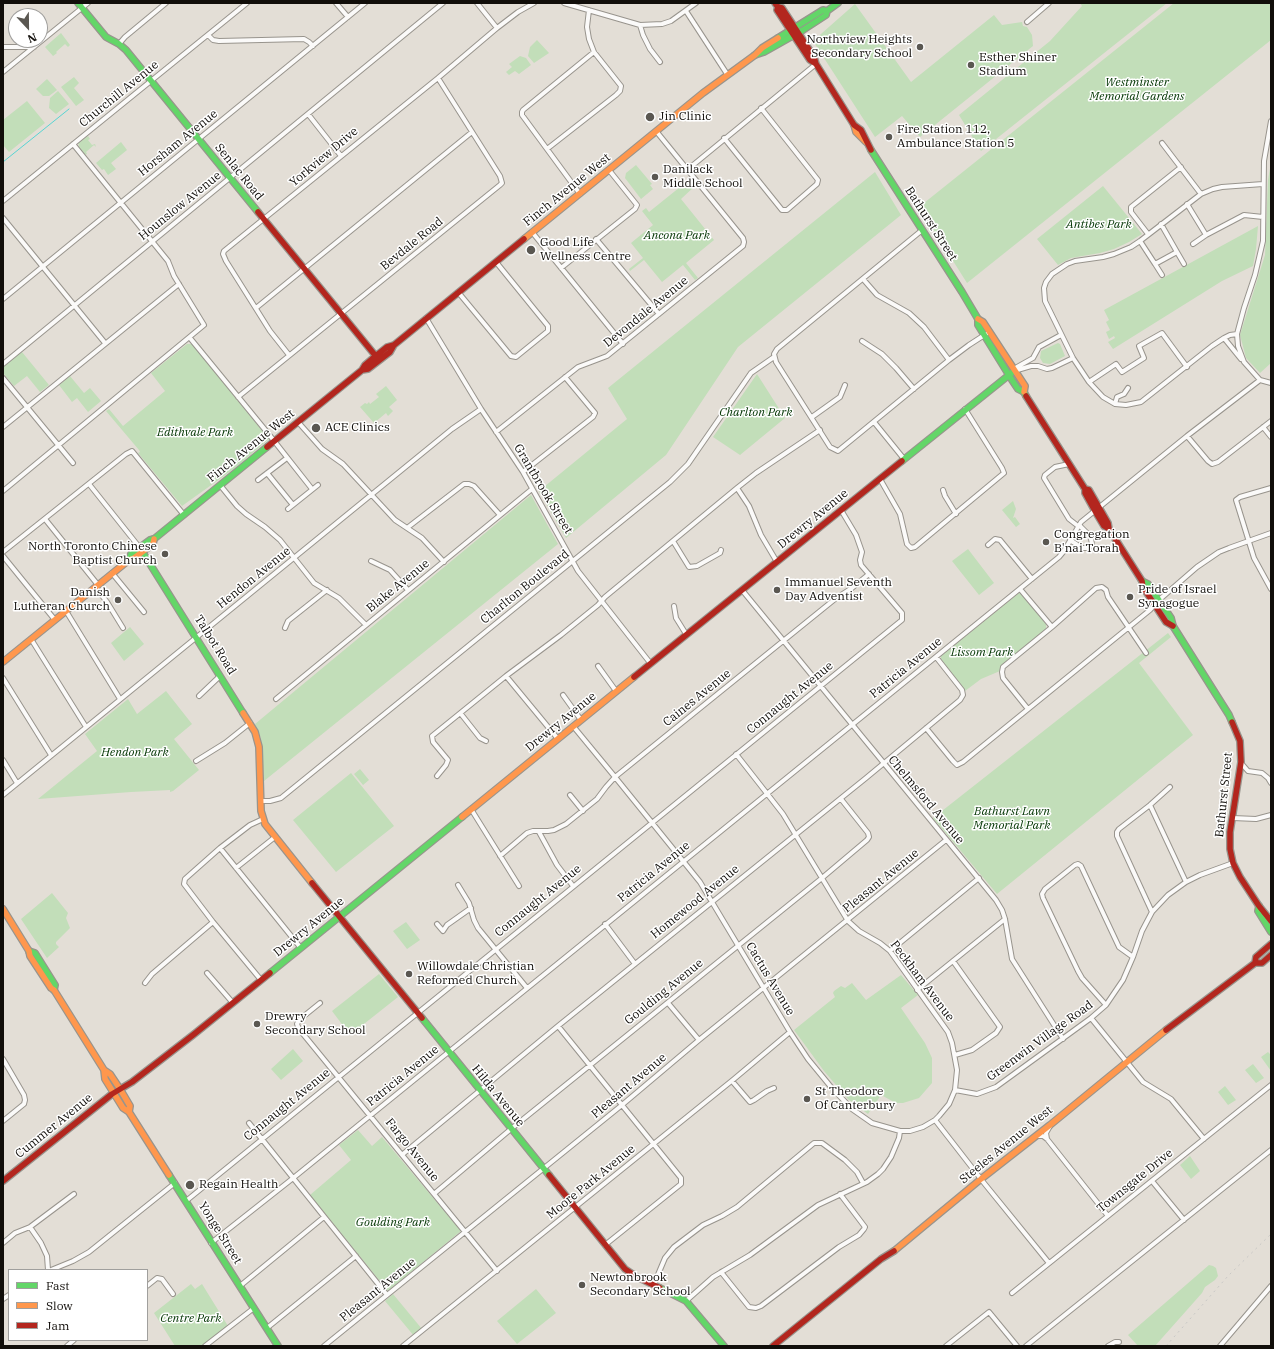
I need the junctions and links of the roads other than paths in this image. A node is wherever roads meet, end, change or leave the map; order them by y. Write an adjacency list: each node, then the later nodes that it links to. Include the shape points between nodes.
1 (78, 3): 15 (main road, Senlac Road)
2 (88, 3): 15 (street)
3 (166, 3): 25 (street)
4 (247, 3): 23 (street, Churchill Avenue)
5 (336, 3): 18 (street)
6 (365, 3): 18 (street, Horsham Avenue)
7 (443, 3): 36 (street, Hounslow Avenue)
8 (477, 3): 21 (street)
9 (534, 3): 21 (street, Yorkview Drive)
10 (564, 3): 16 (street)
11 (696, 3): 17 (street)
12 (838, 3): 22 (main road, Finch Avenue West, via 827,11 823,10)
13 (1049, 3): 19 (street)
14 (777, 5): 22 (main road, Bathurst Street, via 777,10)
15 (82, 8): 24 (street); 25 (main road, Senlac Road, via 106,37)
16 (589, 10): 20 (street); 28 (street, via 587,26)
17 (686, 11): 20 (street, via 662,24); 32 (street)
18 (348, 17): 26 (street, Horsham Avenue)
19 (1027, 22)
20 (640, 25): 29 (street, via 650,49)
21 (497, 28): 33 (street, Yorkview Drive)
22 (794, 31): 30 (main road, Bathurst Street, via 810,60); 32 (main road, Finch Avenue West, via 762,48)
23 (208, 35): 26 (street, via 219,41 304,39); 34 (street, Churchill Avenue)
24 (48, 36)
25 (118, 44): 34 (main road, Senlac Road)
26 (313, 46): 41 (street, Horsham Avenue)
27 (33, 48): 31 (street)
28 (594, 52): 44 (street, via 522,112 522,116); 44 (street, via 621,86 620,91)
29 (660, 62)
30 (816, 64): 35 (street); 60 (main road, Bathurst Street, via 854,125 863,133 866,142)
31 (3, 72)
32 (727, 74): 38 (main road, Finch Avenue West)
33 (438, 78): 39 (street, Bevdale Road); 45 (street, Yorkview Drive)
34 (151, 81): 41 (main road, Senlac Road); 43 (street, Churchill Avenue)
35 (761, 108): 40 (street); 40 (street, via 818,180 818,184 787,210 782,210)
36 (308, 114): 45 (street); 49 (street, Hounslow Avenue)
37 (1271, 121): 50 (street)
38 (656, 131): 47 (main road, Finch Avenue West); 48 (street)
39 (472, 132): 73 (street); 82 (street, Bevdale Road, via 502,183)
40 (724, 138): 48 (street)
41 (199, 139): 49 (main road, Senlac Road); 54 (street, Horsham Avenue)
42 (1162, 143): 46 (street)
43 (73, 144): 53 (street, Churchill Avenue); 54 (street)
44 (547, 149): 51 (street)
45 (341, 156): 58 (street, Yorkview Drive)
46 (1180, 167): 52 (street); 62 (street, via 1131,207 1131,212)
47 (609, 170): 51 (main road, Finch Avenue West); 64 (street, via 637,205 636,209)
48 (686, 170): 83 (street, Devondale Avenue, via 744,242 743,246)
49 (231, 178): 58 (main road, Senlac Road); 66 (street, Hounslow Avenue)
50 (1263, 184): 52 (street, via 1222,186); 56 (street)
51 (580, 194): 61 (main road, Finch Avenue West)
52 (1201, 194): 55 (street)
53 (3, 201)
54 (120, 202): 66 (street); 72 (street, Horsham Avenue)
55 (1187, 204): 59 (street); 63 (street)
56 (1263, 217): 63 (street, via 1244,215); 86 (street, via 1261,248 1255,275)
57 (3, 218): 72 (street)
58 (264, 220): 73 (main road, Senlac Road); 81 (street, Yorkview Drive, via 223,254)
59 (1161, 224): 62 (street); 68 (street)
60 (921, 230): 76 (street, Charlton Boulevard); 85 (main road, Bathurst Street, via 978,319 983,322)
61 (532, 232): 69 (main road, Finch Avenue West); 74 (street)
62 (1148, 234): 65 (street)
63 (1206, 235): 67 (street)
64 (596, 239): 74 (street); 83 (street)
65 (1140, 241): 70 (street); 87 (street, via 1114,254 1071,262 1049,278 1044,288 1045,301)
66 (152, 242): 77 (street, via 168,261); 80 (street, Hounslow Avenue)
67 (1193, 244)
68 (1177, 252): 70 (street); 71 (street)
69 (496, 262): 78 (main road, Finch Avenue West); 78 (street, via 548,326 548,331 516,357 511,356)
70 (1155, 264): 75 (street)
71 (1184, 264)
72 (43, 266): 79 (street, Horsham Avenue); 80 (street)
73 (304, 268): 81 (street); 82 (main road, Senlac Road)
74 (561, 268): 92 (street)
75 (1162, 275)
76 (863, 279): 94 (street, Charlton Boulevard, via 777,348); 97 (street, via 877,295 908,313 924,327)
77 (179, 284): 88 (street, via 204,325); 91 (street)
78 (458, 292): 84 (main road, Finch Avenue West)
79 (3, 299)
80 (74, 305): 91 (street); 99 (street, Hounslow Avenue)
81 (256, 308): 93 (street, Yorkview Drive)
82 (342, 314): 93 (street, Bevdale Road); 95 (main road, Senlac Road)
83 (659, 314): 92 (street, Devondale Avenue)
84 (426, 318): 95 (main road, Finch Avenue West, via 394,344 390,352); 115 (street, Grantbrook Street)
85 (987, 334): 97 (street); 101 (main road, Bathurst Street); 102 (main road, Bathurst Street)
86 (1237, 334): 89 (street); 98 (street)
87 (1061, 335): 96 (street); 101 (street, via 1045,343 1033,358)
88 (190, 338): 112 (street); 128 (street)
89 (1224, 338): 98 (street); 100 (street)
90 (862, 341): 110 (street, via 882,354)
91 (105, 343): 114 (street)
92 (623, 344): 103 (street, Devondale Avenue, via 607,356 578,367)
93 (289, 355): 112 (street, Bevdale Road)
94 (774, 357): 117 (street); 168 (street, Charlton Boulevard, via 751,373 688,464 670,482)
95 (377, 358): 119 (main road, Finch Avenue West, via 368,369 362,370)
96 (1073, 358): 101 (street, via 1052,368 1032,366); 106 (street)
97 (949, 360): 110 (street)
98 (1244, 362): 105 (street)
99 (3, 364)
100 (1187, 367): 106 (street, via 1162,333 1139,346 1144,358 1122,372 1116,364); 113 (street, via 1141,402)
101 (1014, 371): 102 (main road, Drewry Avenue); 111 (main road, Bathurst Street, via 1025,387)
102 (1008, 375): 111 (main road, Bathurst Street, via 1018,389); 116 (main road, Drewry Avenue)
103 (565, 377): 124 (street, Devondale Avenue); 133 (street, via 595,413)
104 (3, 378): 114 (street)
105 (1260, 380): 107 (street); 125 (street, Patricia Avenue)
106 (1089, 382): 113 (street, via 1103,397)
107 (1271, 382)
108 (845, 385): 117 (street, via 840,396)
109 (1128, 388): 113 (street, via 1117,398)
110 (914, 389): 120 (street)
111 (1024, 392): 132 (main road, Bathurst Street)
112 (238, 398): 127 (street)
113 (1115, 404)
114 (27, 408): 121 (street); 128 (street)
115 (481, 409): 124 (street, Grantbrook Street); 146 (street, Hendon Avenue, via 452,429)
116 (965, 409): 130 (main road, Drewry Avenue); 151 (street, via 1004,473)
117 (812, 417): 123 (street)
118 (1271, 421): 122 (street)
119 (298, 422): 127 (main road, Finch Avenue West); 146 (street, via 322,449 343,464)
120 (874, 422): 123 (street, via 838,451 830,447); 130 (street)
121 (3, 427)
122 (1263, 427): 125 (street, via 1212,464); 126 (street)
123 (820, 430): 140 (street)
124 (496, 432): 133 (street, Grantbrook Street)
125 (1186, 436): 149 (street, Patricia Avenue)
126 (1271, 437)
127 (274, 442): 129 (street); 139 (main road, Finch Avenue West)
128 (57, 445): 131 (street); 145 (street)
129 (287, 458): 134 (street); 142 (street)
130 (904, 459): 135 (main road, Drewry Avenue)
131 (73, 463)
132 (1069, 464): 149 (main road, Bathurst Street, via 1085,489 1089,490); 155 (street, via 1055,467 1044,478 1069,520)
133 (523, 472): 143 (street, Grantbrook Street)
134 (267, 473): 136 (street); 147 (street)
135 (880, 479): 150 (main road, Drewry Avenue); 151 (street, via 900,514 910,548 918,546)
136 (258, 480)
137 (89, 484): 152 (street, via 132,452); 154 (street); 162 (street, Talbot Road)
138 (318, 485): 142 (street)
139 (220, 486): 152 (main road, Finch Avenue West); 166 (street, via 242,511 280,540)
140 (737, 488): 159 (street); 170 (street)
141 (1271, 488): 160 (street, via 1236,500)
142 (312, 489): 147 (street)
143 (532, 489): 153 (street, Blake Avenue); 168 (street, Grantbrook Street)
144 (943, 490): 151 (street)
145 (3, 491)
146 (371, 495): 156 (street, via 395,520); 166 (street, Hendon Avenue)
147 (293, 505): 148 (street)
148 (288, 509)
149 (1097, 509): 155 (street, Patricia Avenue); 181 (main road, Bathurst Street, via 1108,523 1109,529 1142,581 1143,587)
150 (841, 510): 170 (main road, Drewry Avenue); 172 (street, via 856,535 862,552 861,565)
151 (956, 514)
152 (184, 515): 162 (main road, Finch Avenue West, via 150,540)
153 (500, 515): 156 (street, via 474,486 464,484); 169 (street, Blake Avenue)
154 (46, 519): 164 (street); 174 (street)
155 (1078, 526): 158 (street, Patricia Avenue); 158 (street, via 1089,535 1092,544 1088,548 1082,548)
156 (407, 528): 169 (street, via 422,538)
157 (1271, 533): 160 (street)
158 (1070, 540): 173 (street, Patricia Avenue, via 1064,552)
159 (672, 541): 163 (street, via 689,567 697,566); 180 (street)
160 (1248, 541): 175 (street, via 1259,569); 181 (street, via 1205,561)
161 (988, 545): 173 (street, via 995,539 1000,540)
162 (141, 550): 171 (main road, Finch Avenue West, via 131,554 129,560); 192 (main road, Talbot Road)
163 (721, 550)
164 (3, 552)
165 (3, 556): 185 (street)
166 (294, 558): 177 (street, via 314,583); 192 (street, Hendon Avenue)
167 (371, 560): 178 (street, via 390,570)
168 (573, 560): 180 (street, Grantbrook Street); 234 (street, Charlton Boulevard, via 281,798)
169 (444, 562): 178 (street, Blake Avenue)
170 (777, 562): 179 (main road, Drewry Avenue)
171 (112, 573): 174 (main road, Finch Avenue West); 184 (street)
172 (869, 574): 194 (street, Caines Avenue); 203 (street, Connaught Avenue, via 902,613 902,620)
173 (1032, 579): 176 (street, Patricia Avenue)
174 (97, 586): 183 (main road, Finch Avenue West); 189 (street)
175 (1271, 588)
176 (1020, 589): 187 (street); 196 (street, Patricia Avenue)
177 (327, 590): 186 (street, via 339,598); 190 (street, via 288,621)
178 (408, 590): 186 (street, Blake Avenue)
179 (742, 590): 191 (main road, Drewry Avenue); 194 (street, Chelmsford Avenue)
180 (601, 600): 198 (street, Grantbrook Street); 201 (street, via 561,636)
181 (1156, 602): 188 (street); 223 (main road, Bathurst Street, via 1166,622 1173,626 1229,715 1240,741)
182 (674, 606): 191 (street, via 676,618)
183 (66, 611): 185 (main road, Finch Avenue West); 207 (street)
184 (144, 612)
185 (55, 620): 193 (main road, Finch Avenue West)
186 (366, 625): 208 (street, Blake Avenue)
187 (1052, 627): 188 (street, via 1096,588 1102,587 1107,591 1108,597); 209 (street, via 1002,670 1004,678)
188 (1128, 627): 195 (street); 209 (street)
189 (123, 628)
190 (285, 628)
191 (686, 634): 198 (main road, Drewry Avenue)
192 (196, 637): 200 (main road, Talbot Road); 207 (street, Hendon Avenue)
193 (31, 639): 197 (main road, Finch Avenue West); 215 (street)
194 (784, 641): 203 (street, Chelmsford Avenue); 226 (street, Caines Avenue)
195 (1146, 653)
196 (936, 656): 213 (street, Patricia Avenue); 216 (street, Homewood Avenue, via 962,690 963,695)
197 (3, 662)
198 (651, 664): 204 (main road, Drewry Avenue)
199 (598, 666): 204 (street)
200 (220, 676): 206 (street); 212 (main road, Talbot Road)
201 (506, 676): 210 (street); 217 (street)
202 (3, 678): 220 (street)
203 (821, 686): 213 (street, Chelmsford Avenue); 219 (street, Connaught Avenue)
204 (616, 691): 211 (main road, Drewry Avenue)
205 (563, 695): 211 (street)
206 (199, 696)
207 (120, 699): 215 (street, Hendon Avenue)
208 (276, 699)
209 (1028, 709): 216 (street, via 957,765)
210 (461, 714): 218 (street, via 480,738); 225 (street, via 432,736 433,742 448,760)
211 (581, 720): 214 (main road, Drewry Avenue)
212 (250, 723): 222 (street); 234 (main road, Talbot Road, via 259,747)
213 (852, 725): 224 (street, Chelmsford Avenue); 230 (street, Patricia Avenue)
214 (573, 726): 217 (main road, Drewry Avenue); 226 (street, Cactus Avenue)
215 (86, 727): 220 (street, Hendon Avenue)
216 (926, 728): 224 (street, Homewood Avenue)
217 (558, 739): 236 (main road, Drewry Avenue)
218 (486, 741)
219 (736, 754): 230 (street, Peckham Avenue); 241 (street, Connaught Avenue)
220 (51, 755): 227 (street, Hendon Avenue)
221 (3, 760): 227 (street)
222 (196, 761)
223 (1241, 762): 228 (street, via 1248,771 1262,773); 239 (main road, Bathurst Street)
224 (883, 764): 233 (street, Homewood Avenue); 245 (street, Chelmsford Avenue)
225 (437, 776)
226 (615, 776): 237 (street, Caines Avenue, via 600,797); 241 (street, Cactus Avenue)
227 (17, 783): 231 (street, Hendon Avenue)
228 (1271, 783)
229 (1170, 787): 235 (street)
230 (768, 793): 243 (street, Peckham Avenue); 248 (street, Patricia Avenue)
231 (3, 795)
232 (570, 795): 237 (street)
233 (841, 799): 243 (street, Homewood Avenue); 251 (street, Goulding Avenue, via 868,832 869,837)
234 (262, 801): 240 (main road, Talbot Road)
235 (1150, 805): 253 (street); 261 (street, via 1119,829 1117,836)
236 (471, 809): 247 (street); 262 (main road, Drewry Avenue)
237 (583, 811): 242 (street, Caines Avenue, via 560,828)
238 (1271, 815): 239 (street, via 1256,819)
239 (1233, 818): 249 (main road, Bathurst Street, via 1230,850)
240 (263, 819): 244 (main road); 246 (street, via 250,825)
241 (652, 823): 248 (street, Cactus Avenue); 256 (street, Connaught Avenue)
242 (539, 832): 247 (street, Caines Avenue, via 527,834); 256 (street)
243 (796, 834): 251 (street, Peckham Avenue); 257 (street, Homewood Avenue)
244 (275, 837): 250 (street); 262 (main road, Hilda Avenue)
245 (946, 840): 252 (street, Chelmsford Avenue); 264 (street, Pleasant Avenue)
246 (220, 848): 250 (street); 266 (street, via 185,879 184,884)
247 (500, 856): 255 (street)
248 (684, 861): 257 (street, Cactus Avenue); 268 (street, Patricia Avenue)
249 (1233, 863): 253 (street, Greenwin Village Road); 258 (main road, Bathurst Street)
250 (236, 868): 272 (street)
251 (822, 878): 264 (street, Peckham Avenue); 271 (street, Goulding Avenue)
252 (979, 878): 263 (street, Chelmsford Avenue, via 996,900); 274 (street)
253 (1186, 882): 261 (street, Greenwin Village Road, via 1168,895)
254 (458, 885): 259 (street)
255 (519, 886)
256 (572, 886): 273 (street, Connaught Avenue)
257 (712, 901): 271 (street, Cactus Avenue); 279 (street, Homewood Avenue)
258 (1259, 906): 265 (main road, Bathurst Street); 269 (main road, Bathurst Street, via 1258,911)
259 (471, 908): 267 (street, via 447,925 443,931); 273 (street, via 476,925)
260 (3, 909): 301 (main road, Yonge Street, via 29,951 35,953 48,972 55,985 54,990)
261 (1152, 912): 276 (street, Greenwin Village Road)
262 (339, 916): 272 (main road, Drewry Avenue); 290 (main road, Hilda Avenue)
263 (1005, 919): 277 (street); 294 (street, Chelmsford Avenue, via 1012,959)
264 (848, 921): 274 (street, Peckham Avenue); 284 (street, Pleasant Avenue)
265 (1271, 921)
266 (213, 922): 281 (street); 282 (street, via 152,974)
267 (437, 924)
268 (605, 924): 279 (street); 283 (street, Patricia Avenue)
269 (1271, 932)
270 (1271, 944): 278 (main road, Steeles Avenue West, via 1256,956)
271 (738, 946): 284 (street, Cactus Avenue); 288 (street, Goulding Avenue)
272 (300, 947): 281 (main road, Drewry Avenue)
273 (495, 949): 283 (street); 290 (street, Connaught Avenue)
274 (890, 951): 285 (street, Peckham Avenue)
275 (1271, 955): 278 (main road, Steeles Avenue West, via 1262,963)
276 (1133, 957): 289 (street, Greenwin Village Road, via 1123,980); 289 (street, via 1120,947 1081,866 1075,865 1045,889 1043,898 1078,971)
277 (953, 961): 285 (street); 297 (street, via 1000,1028 972,1050)
278 (1255, 963): 299 (main road, Steeles Avenue West)
279 (635, 964): 292 (street, Homewood Avenue)
280 (207, 973): 286 (street)
281 (261, 980): 286 (main road, Drewry Avenue)
282 (145, 983)
283 (527, 988): 296 (street, Patricia Avenue)
284 (764, 988): 293 (street, Cactus Avenue); 295 (street, Pleasant Avenue)
285 (917, 990): 297 (street, Peckham Avenue, via 948,1032)
286 (233, 1003): 306 (main road, Drewry Avenue)
287 (320, 1003): 302 (street, Fargo Avenue, via 297,1024)
288 (668, 1003): 295 (street); 300 (street, Goulding Avenue)
289 (1106, 1004): 291 (street, Greenwin Village Road)
290 (417, 1012): 296 (main road, Hilda Avenue); 302 (street, Connaught Avenue)
291 (1091, 1018): 294 (street, Greenwin Village Road); 299 (street)
292 (558, 1026): 300 (street); 307 (street, Homewood Avenue)
293 (790, 1032): 303 (street, Moore Park Avenue); 318 (street, Cactus Avenue, via 831,1088 852,1108 872,1123)
294 (1062, 1039): 308 (street, Greenwin Village Road, via 988,1091 977,1094)
295 (699, 1040): 310 (street, Pleasant Avenue)
296 (449, 1052): 307 (main road, Hilda Avenue); 312 (street, Patricia Avenue)
297 (955, 1055): 308 (street, Peckham Avenue)
298 (3, 1060): 314 (street, via 26,1100)
299 (1127, 1062): 316 (main road, Steeles Avenue West); 322 (street, via 1143,1082 1171,1099)
300 (590, 1065): 310 (street); 317 (street, Goulding Avenue)
301 (104, 1070): 306 (main road, Yonge Street, via 110,1074); 309 (main road, Yonge Street, via 105,1078)
302 (338, 1077): 312 (street, Fargo Avenue); 320 (street, Connaught Avenue)
303 (732, 1081): 305 (street, via 750,1102); 323 (street, Moore Park Avenue)
304 (1271, 1085): 322 (street, Townsgate Drive)
305 (774, 1088)
306 (120, 1089): 309 (main road, Cummer Avenue); 311 (main road, Yonge Street, via 130,1106)
307 (480, 1090): 317 (main road, Hilda Avenue); 325 (street, Homewood Avenue)
308 (955, 1090): 313 (street, Peckham Avenue, via 949,1104)
309 (114, 1093): 311 (main road, Yonge Street, via 123,1108); 330 (main road, Cummer Avenue)
310 (622, 1105): 323 (street); 326 (street, Pleasant Avenue)
311 (129, 1112): 331 (main road, Yonge Street)
312 (370, 1115): 325 (street, Fargo Avenue); 327 (street, Patricia Avenue)
313 (936, 1120): 318 (street, Cactus Avenue, via 924,1127); 328 (street)
314 (3, 1121)
315 (248, 1124): 320 (street)
316 (1050, 1125): 319 (main road, Steeles Avenue West); 321 (street, via 1046,1133)
317 (511, 1129): 326 (main road, Hilda Avenue); 333 (street, Goulding Avenue)
318 (900, 1131): 332 (street, via 894,1151 883,1169)
319 (1037, 1136): 321 (street); 328 (main road, Steeles Avenue West)
320 (261, 1139): 327 (street); 336 (street, Connaught Avenue)
321 (1047, 1139): 338 (street)
322 (1204, 1139): 329 (street, Townsgate Drive)
323 (654, 1144): 337 (street, Moore Park Avenue); 345 (street, via 681,1178 681,1184)
324 (1271, 1150): 340 (street)
325 (403, 1154): 333 (street, Fargo Avenue)
326 (544, 1169): 337 (main road, Hilda Avenue); 342 (street, Pleasant Avenue)
327 (292, 1179): 339 (street); 343 (street, Patricia Avenue)
328 (981, 1179): 347 (street); 368 (main road, Steeles Avenue West, via 892,1253)
329 (1152, 1180): 338 (street, Townsgate Drive); 340 (street)
330 (3, 1181)
331 (175, 1183): 336 (main road, Yonge Street); 349 (street, via 89,1252)
332 (863, 1183): 335 (street); 352 (street, via 857,1172 845,1160 822,1143 814,1143 737,1207 703,1225 674,1247 665,1258)
333 (434, 1193): 342 (street, Fargo Avenue)
334 (74, 1194): 341 (street)
335 (840, 1194): 351 (street, via 818,1205 750,1255); 351 (street, via 864,1229 760,1306 749,1307)
336 (186, 1201): 343 (main road, Yonge Street)
337 (575, 1207): 345 (main road, Hilda Avenue); 350 (street, Moore Park Avenue)
338 (1108, 1216): 347 (street, Townsgate Drive)
339 (324, 1217): 346 (street); 354 (street)
340 (1184, 1220): 371 (street)
341 (30, 1227): 344 (street, via 15,1233); 348 (street, via 42,1243)
342 (466, 1232): 350 (street, Fargo Avenue); 358 (street, Pleasant Avenue)
343 (212, 1242): 354 (main road, Yonge Street)
344 (3, 1243)
345 (606, 1245): 352 (main road, Hilda Avenue, via 625,1269)
346 (356, 1256): 358 (street); 361 (street)
347 (1049, 1264): 356 (street, Townsgate Drive)
348 (49, 1269)
349 (52, 1269)
350 (497, 1271): 366 (street, Moore Park Avenue)
351 (721, 1272): 359 (street)
352 (654, 1284): 359 (main road, Hilda Avenue)
353 (148, 1285): 357 (street, via 157,1278 162,1279)
354 (240, 1286): 360 (main road, Yonge Street)
355 (1271, 1286): 373 (street)
356 (1012, 1293)
357 (173, 1294)
358 (387, 1295): 365 (street, Pleasant Avenue)
359 (686, 1301): 367 (main road, Hilda Avenue)
360 (254, 1308): 361 (main road, Yonge Street); 363 (street)
361 (267, 1328): 364 (main road, Yonge Street)
362 (1119, 1342): 372 (street)
363 (205, 1346)
364 (278, 1346)
365 (324, 1346)
366 (403, 1346)
367 (724, 1346)
368 (772, 1346)
369 (946, 1346): 370 (street, via 989,1312)
370 (1017, 1346)
371 (1026, 1346)
372 (1108, 1346)
373 (1220, 1346)

